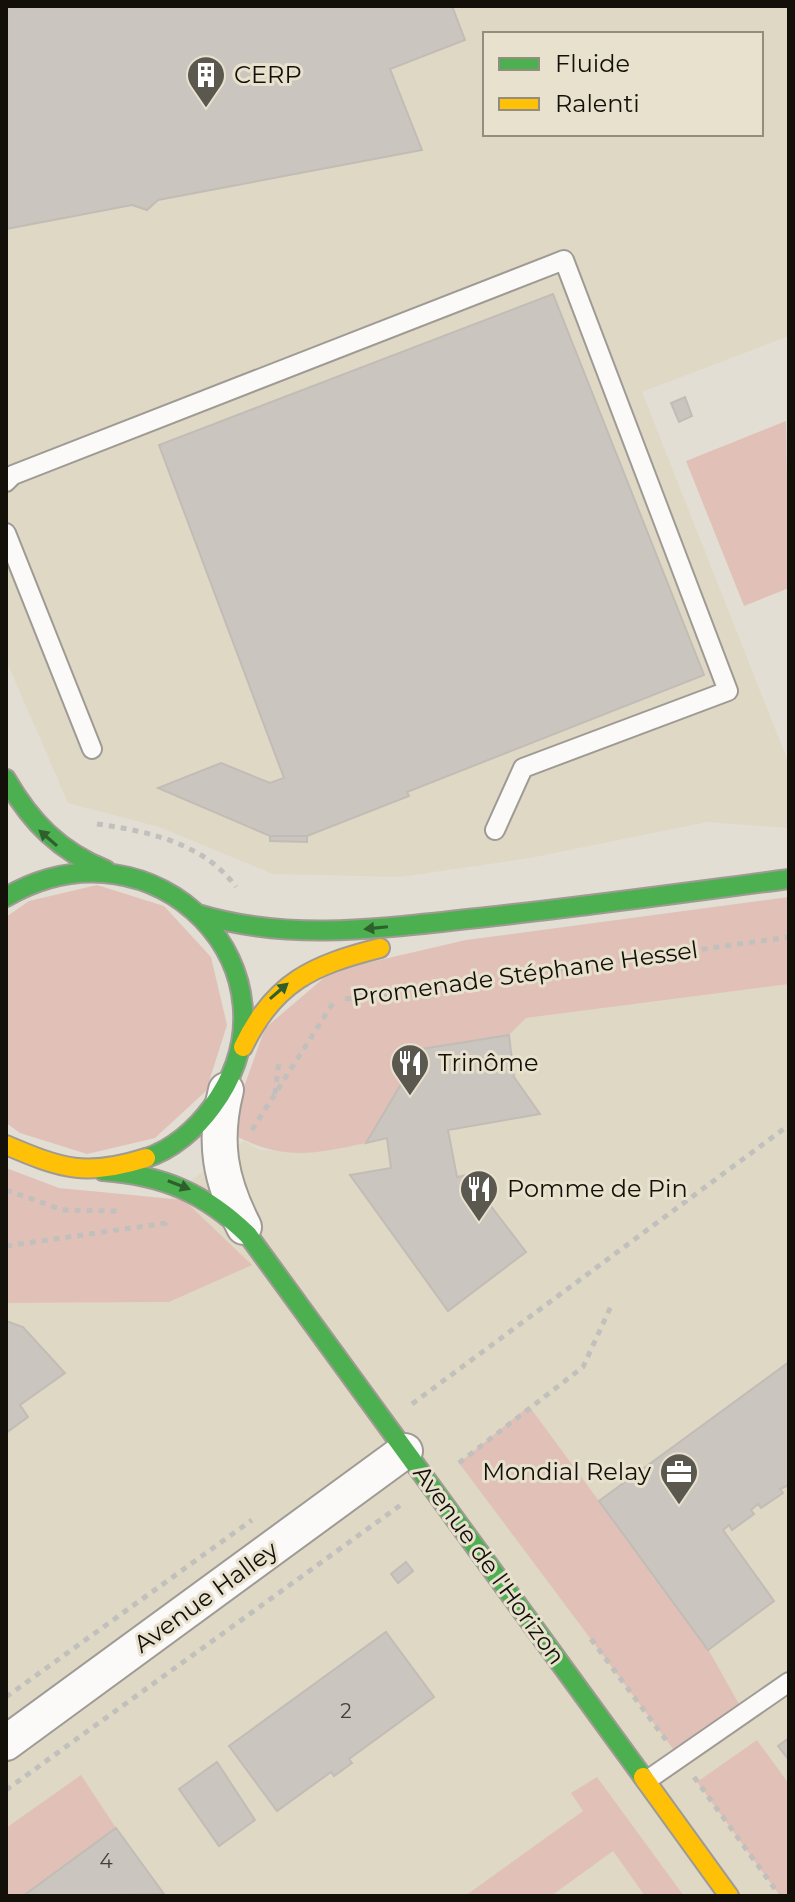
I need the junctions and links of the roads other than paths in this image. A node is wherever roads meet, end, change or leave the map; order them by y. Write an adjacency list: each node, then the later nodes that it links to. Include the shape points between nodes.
1 (6, 482): 5 (lane, via 564,260 728,691 523,768)
2 (6, 533): 3 (lane)
3 (92, 749)
4 (6, 779): 6 (main road, one-way to 4, via 54,845 28,817)
5 (495, 830)
6 (113, 872): 8 (main road, via 64,873); 10 (main road, via 159,886)
7 (789, 879): 9 (main road)
8 (6, 897)
9 (537, 912): 10 (main road, one-way to 10, via 287,933 240,928); 11 (main road, one-way to 9, via 260,1012 306,971 354,954)
10 (198, 914): 11 (main road, via 220,941 235,972 242,1005)
11 (239, 1057): 12 (main road)
12 (227, 1089): 14 (main road, via 196,1130 168,1151 137,1165); 15 (street, Avenue de l'Horizon, via 218,1132 220,1172)
13 (6, 1145): 14 (main road, Avenue de l'Horizon, via 52,1166)
14 (103, 1171): 15 (main road, Avenue de l'Horizon, one-way to 15, via 150,1175 190,1189 222,1207)
15 (248, 1235): 16 (main road, Avenue de l'Horizon)
16 (405, 1451): 18 (street, Avenue Halley); 19 (main road, Avenue de l'Horizon)
17 (789, 1682): 19 (lane)
18 (6, 1743)
19 (646, 1781): 20 (main road, Avenue de l'Horizon)
20 (729, 1896)

